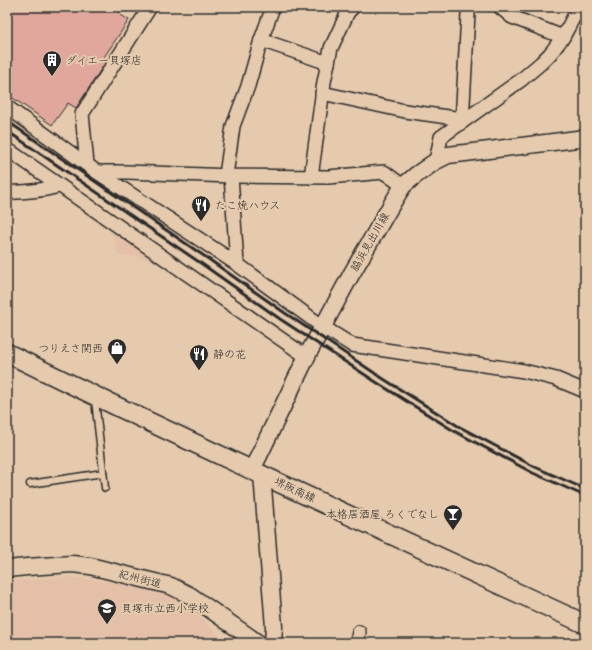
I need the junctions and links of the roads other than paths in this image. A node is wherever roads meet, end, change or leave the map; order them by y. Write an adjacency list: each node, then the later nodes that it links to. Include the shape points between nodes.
1 (150, 7): 16 (street, via 82,114)
2 (273, 7): 8 (street)
3 (352, 7): 9 (street, via 330,48)
4 (469, 7): 12 (street)
5 (500, 7): 7 (street, via 512,17)
6 (579, 7): 7 (street)
7 (563, 37): 12 (street, via 550,54 521,80)
8 (261, 40): 9 (street); 17 (street, via 233,126)
9 (328, 63): 10 (street)
10 (322, 93): 12 (street); 18 (street)
11 (7, 107): 16 (street)
12 (462, 121): 15 (street, via 441,137)
13 (585, 138): 15 (street, 脇浜見出川線, via 465,152 448,155)
14 (7, 149): 19 (street)
15 (436, 161): 20 (street, 脇浜見出川線)
16 (92, 168): 17 (street, via 127,172); 22 (street)
17 (229, 175): 18 (street); 22 (street)
18 (311, 177): 20 (street, via 384,172)
19 (58, 186): 21 (street); 25 (street)
20 (403, 186): 23 (street, 脇浜見出川線)
21 (7, 192)
22 (237, 264): 23 (street)
23 (323, 327): 25 (street, 脇浜見出川線); 26 (street, via 352,345 524,371 556,379)
24 (7, 353): 27 (main road, 堺阪南線)
25 (307, 357): 28 (street, 脇浜見出川線)
26 (585, 391)
27 (94, 396): 28 (main road, 堺阪南線); 29 (lane)
28 (257, 472): 33 (main road, 堺阪南線); 35 (street, via 274,627)
29 (103, 473): 30 (lane); 31 (lane)
30 (30, 484)
31 (105, 488)
32 (7, 569): 34 (street, 紀州街道, via 72,564 171,586 191,596)
33 (585, 624)
34 (258, 643)
35 (273, 643)

